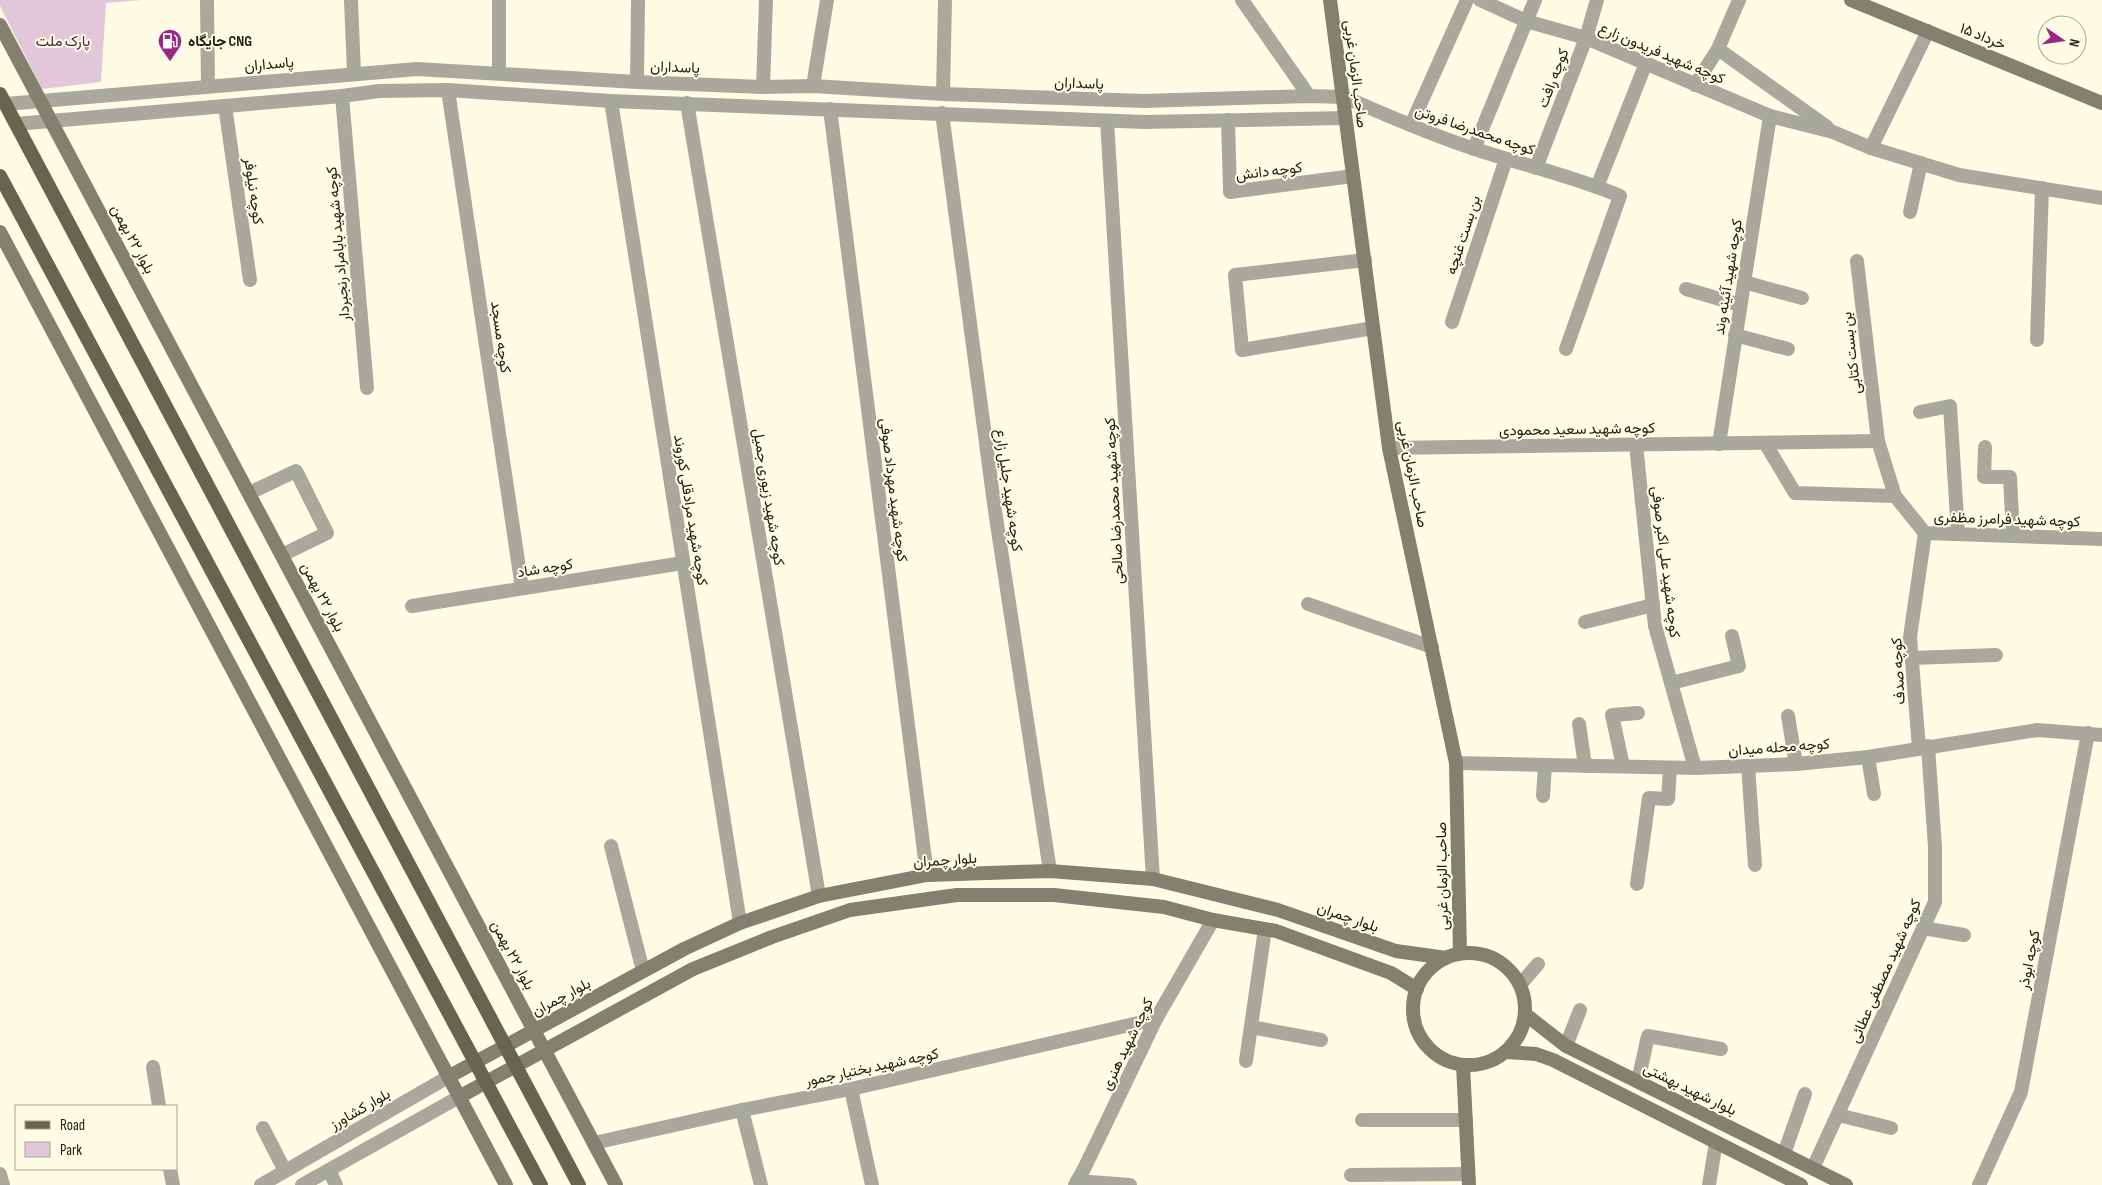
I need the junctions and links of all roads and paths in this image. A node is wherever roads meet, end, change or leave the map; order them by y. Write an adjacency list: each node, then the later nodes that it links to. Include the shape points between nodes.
1 (207, 0): 25 (street)
2 (352, 0): 22 (street)
3 (499, 0): 23 (street)
4 (638, 0): 24 (street)
5 (766, 0): 28 (street)
6 (828, 0): 27 (street)
7 (945, 0): 30 (street)
8 (1242, 0): 32 (street)
9 (1466, 0): 48 (street)
10 (1480, 0): 16 (street, کوچه شهید فریدون زارع)
11 (1535, 0): 16 (street)
12 (1597, 0): 19 (street, کوچه رافت)
13 (1739, 0): 20 (street)
14 (1851, 0): 18 (main road, ۱۵ خرداد)
15 (1332, 3): 33 (main road, صاحب الزمان غربی)
16 (1526, 21): 19 (street, کوچه شهید فریدون زارع); 51 (street)
17 (0, 25): 35 (main road, بلوار ۲۲ بهمن)
18 (1928, 32): 38 (main road, ۱۵ خرداد); 50 (street)
19 (1586, 38): 21 (street, کوچه شهید فریدون زارع); 54 (street, کوچه رافت)
20 (1718, 49): 26 (street); 49 (street, کوچه شهید فریدون زارع)
21 (1646, 63): 26 (street, کوچه شهید فریدون زارع); 57 (street)
22 (354, 73): 23 (street, پاسداران, via 417,69); 25 (street, پاسداران)
23 (499, 73): 24 (street, پاسداران)
24 (637, 82): 28 (street, پاسداران)
25 (208, 85): 35 (street, پاسداران)
26 (1695, 85): 42 (street, کوچه شهید فریدون زارع)
27 (813, 86): 28 (street, پاسداران); 30 (street, پاسداران)
28 (763, 87)
29 (448, 90): 31 (street, via 379,91); 36 (street); 91 (street, کوچه مسجد)
30 (943, 94): 32 (street, پاسداران, via 1144,101)
31 (342, 96): 39 (street); 75 (street, کوچه شهید بابامراد رنجبردار)
32 (1308, 96): 33 (street, پاسداران)
33 (1344, 97): 43 (main road, صاحب الزمان غربی); 48 (street, کوچه محمدرضا فروتن)
34 (3, 99): 35 (street, پاسداران); 47 (main road)
35 (41, 101): 45 (main road, بلوار ۲۲ بهمن)
36 (611, 101): 37 (street); 90 (street, کوچه شهید مرادقلی کوروند)
37 (687, 103): 40 (street); 123 (street, کوچه شهید زیوری جمیل)
38 (2102, 103)
39 (225, 106): 45 (street); 64 (street, کوچه نیلوفر)
40 (830, 108): 41 (street); 120 (street, کوچه شهید مهرداد صوفی)
41 (942, 113): 46 (street); 119 (street, کوچه شهید جلیل زارع, via 995,511)
42 (1770, 116): 49 (street, کوچه شهید فریدون زارع); 65 (street, کوچه شهید آئینه وند)
43 (1345, 118): 44 (street); 56 (main road, صاحب الزمان غربی)
44 (1228, 120): 46 (street); 56 (street, کوچه دانش, via 1230,192)
45 (52, 121): 47 (street); 83 (main road, بلوار ۲۲ بهمن)
46 (1107, 121): 121 (street, کوچه شهید محمدرضا صالحی)
47 (16, 124): 141 (main road)
48 (1411, 125): 51 (street, کوچه محمدرضا فروتن)
49 (1833, 132): 50 (street, کوچه شهید فریدون زارع)
50 (1871, 148): 53 (street, کوچه شهید فریدون زارع)
51 (1474, 149): 52 (street, کوچه محمدرضا فروتن)
52 (1506, 159): 54 (street, کوچه محمدرضا فروتن); 69 (street, بن بست غنچه)
53 (1921, 163): 58 (street, کوچه شهید فریدون زارع, via 1959,175); 60 (street)
54 (1536, 168): 57 (street, کوچه محمدرضا فروتن)
55 (0, 176): 147 (main road)
56 (1353, 176): 62 (main road, صاحب الزمان غربی)
57 (1597, 186): 73 (street, کوچه محمدرضا فروتن, via 1620,196)
58 (2042, 188): 59 (street, کوچه شهید فریدون زارع); 72 (street)
59 (2102, 198)
60 (1910, 212)
61 (0, 232): 151 (main road)
62 (1364, 260): 70 (main road, صاحب الزمان غربی); 70 (street, via 1235,276 1242,350)
63 (1857, 261): 77 (street, بن بست کتابی)
64 (250, 280)
65 (1744, 282): 67 (street); 68 (street, کوچه شهید آئینه وند)
66 (1686, 289): 68 (street)
67 (1802, 298)
68 (1740, 305): 71 (street, کوچه شهید آئینه وند)
69 (1452, 322)
70 (1373, 328): 82 (main road, صاحب الزمان غربی)
71 (1735, 335): 74 (street); 79 (street, کوچه شهید آئینه وند)
72 (2037, 340)
73 (1566, 349)
74 (1788, 349)
75 (367, 388)
76 (1920, 412): 86 (street, via 1950,406)
77 (1878, 442): 78 (street, کوچه شهید سعید محمودی); 84 (street, کوچه شهید فرامرز مظفری)
78 (1766, 443): 79 (street, کوچه شهید سعید محمودی); 84 (street, via 1795,493)
79 (1719, 444): 80 (street, کوچه شهید سعید محمودی)
80 (1636, 445): 82 (street, کوچه شهید سعید محمودی); 93 (street, کوچه شهید علی اکبر صوفی)
81 (1984, 446): 87 (street, via 1984,476 2010,477)
82 (1389, 448): 97 (main road, صاحب الزمان غربی)
83 (249, 492): 89 (main road, بلوار ۲۲ بهمن); 89 (street, via 296,471 327,533)
84 (1895, 496): 85 (street, کوچه شهید فرامرز مظفری)
85 (1925, 533): 86 (street, کوچه شهید فرامرز مظفری); 99 (street, کوچه صدف, via 1910,637)
86 (1958, 534): 87 (street, کوچه شهید فرامرز مظفری)
87 (2013, 536): 88 (street, کوچه شهید فرامرز مظفری)
88 (2102, 538)
89 (282, 556): 139 (main road, بلوار ۲۲ بهمن)
90 (682, 563): 91 (street, کوچه شاد); 125 (street, کوچه شهید مرادقلی کوروند)
91 (522, 588): 94 (street, کوچه شاد)
92 (1308, 604): 97 (street)
93 (1653, 605): 95 (street); 100 (street, کوچه شهید علی اکبر صوفی, via 1655,626)
94 (412, 606)
95 (1585, 622)
96 (1732, 636): 100 (street, via 1739,666)
97 (1432, 646): 107 (main road, صاحب الزمان غربی)
98 (1996, 655): 99 (street)
99 (1912, 658): 105 (street, کوچه صدف)
100 (1671, 683): 114 (street, کوچه شهید علی اکبر صوفی)
101 (1638, 713): 111 (street, via 1612,715)
102 (1788, 716): 108 (street)
103 (1579, 724): 110 (street)
104 (2095, 734): 105 (street, کوچه محله میدان, via 2037,730); 190 (street, کوچه ابوذر, via 2021,1092)
105 (1924, 747): 106 (street, کوچه محله میدان); 126 (street, کوچه شهید مصطفی عطائی, via 1935,847 1935,902)
106 (1868, 757): 108 (street, کوچه محله میدان); 115 (street)
107 (1456, 763): 109 (street, کوچه محله میدان); 129 (main road, صاحب الزمان غربی)
108 (1796, 764): 112 (street, کوچه محله میدان)
109 (1544, 765): 110 (street, کوچه محله میدان); 116 (street)
110 (1585, 766): 111 (street, کوچه محله میدان)
111 (1623, 766): 113 (street, کوچه محله میدان)
112 (1748, 766): 114 (street, کوچه محله میدان); 118 (street)
113 (1670, 768): 114 (street, کوچه محله میدان); 122 (street, via 1668,799 1649,798)
114 (1695, 768)
115 (1874, 794)
116 (1543, 796)
117 (611, 846): 132 (street)
118 (1755, 865)
119 (1050, 871): 120 (main road, بلوار چمران); 121 (main road, بلوار چمران)
120 (927, 875): 123 (main road, بلوار چمران)
121 (1152, 879): 130 (main road, بلوار چمران, via 1278,910 1396,951)
122 (1636, 884)
123 (819, 896): 125 (main road, بلوار چمران)
124 (1213, 920): 127 (main road); 137 (street, کوچه شهید هنری); 143 (main road, via 1164,907 1054,895 957,895 850,910 694,969)
125 (740, 923): 132 (main road, بلوار چمران)
126 (1923, 928): 128 (street); 159 (street, کوچه شهید مصطفی عطائی)
127 (1265, 929): 134 (main road, via 1391,973); 138 (street)
128 (1964, 936)
129 (1460, 953): 130 (main road); 133 (main road, via 1489,956 1502,963)
130 (1446, 958): 134 (main road, via 1433,965)
131 (1538, 964): 133 (street)
132 (643, 971): 139 (main road, بلوار چمران)
133 (1520, 986): 136 (main road)
134 (1416, 989): 149 (main road, via 1414,1018 1422,1038 1436,1055)
135 (1580, 1010): 142 (street)
136 (1525, 1014): 142 (main road, بلوار شهید بهشتی); 145 (main road, via 1518,1035)
137 (1156, 1019): 154 (street, کوچه شهید بختیار جمور); 174 (street, کوچه شهید هنری)
138 (1251, 1027): 140 (street); 146 (street)
139 (534, 1030): 141 (main road, بلوار چمران); 143 (main road, بلوار ۲۲ بهمن)
140 (1321, 1040)
141 (505, 1045): 147 (main road, بلوار چمران); 148 (main road)
142 (1566, 1046): 153 (main road, بلوار شهید بهشتی)
143 (545, 1049): 148 (main road); 165 (main road, بلوار ۲۲ بهمن)
144 (1721, 1049): 153 (street, via 1648,1036)
145 (1505, 1052): 149 (main road, via 1492,1060); 164 (main road, via 1536,1054 1553,1060)
146 (1246, 1061)
147 (476, 1062): 151 (main road, بلوار کشاورز); 152 (main road)
148 (516, 1065): 152 (main road); 182 (main road)
149 (1463, 1065): 161 (main road)
150 (153, 1067): 157 (street)
151 (448, 1077): 156 (main road); 170 (street, بلوار کشاورز)
152 (486, 1081): 156 (main road); 181 (main road)
153 (1638, 1081): 166 (main road, بلوار شهید بهشتی)
154 (851, 1089): 158 (street, کوچه شهید بختیار جمور); 185 (street)
155 (1805, 1094): 166 (street)
156 (459, 1097): 169 (street); 180 (main road)
157 (159, 1105)
158 (742, 1110): 165 (street, کوچه شهید بختیار جمور); 184 (street)
159 (1838, 1114): 163 (street); 167 (street, کوچه شهید مصطفی عطائی)
160 (1362, 1120): 161 (street)
161 (1466, 1120): 173 (main road)
162 (263, 1128): 170 (street)
163 (1891, 1128)
164 (1716, 1142): 187 (street); 188 (main road)
165 (594, 1143): 183 (main road, بلوار ۲۲ بهمن)
166 (1784, 1154): 167 (main road, بلوار شهید بهشتی)
167 (1813, 1168): 189 (main road, بلوار شهید بهشتی)
168 (170, 1170): 176 (street)
169 (329, 1170): 178 (street); 179 (street)
170 (285, 1171): 177 (street, بلوار کشاورز)
171 (0, 1174): 175 (street)
172 (1351, 1175): 173 (street)
173 (1468, 1179)
174 (1076, 1183): 186 (street)
175 (3, 1185)
176 (173, 1185)
177 (261, 1185)
178 (302, 1185)
179 (336, 1185)
180 (506, 1185)
181 (541, 1185)
182 (579, 1185)
183 (616, 1185)
184 (761, 1185)
185 (872, 1185)
186 (1130, 1185)
187 (1709, 1185)
188 (1801, 1185)
189 (1846, 1185)
190 (1979, 1185)

